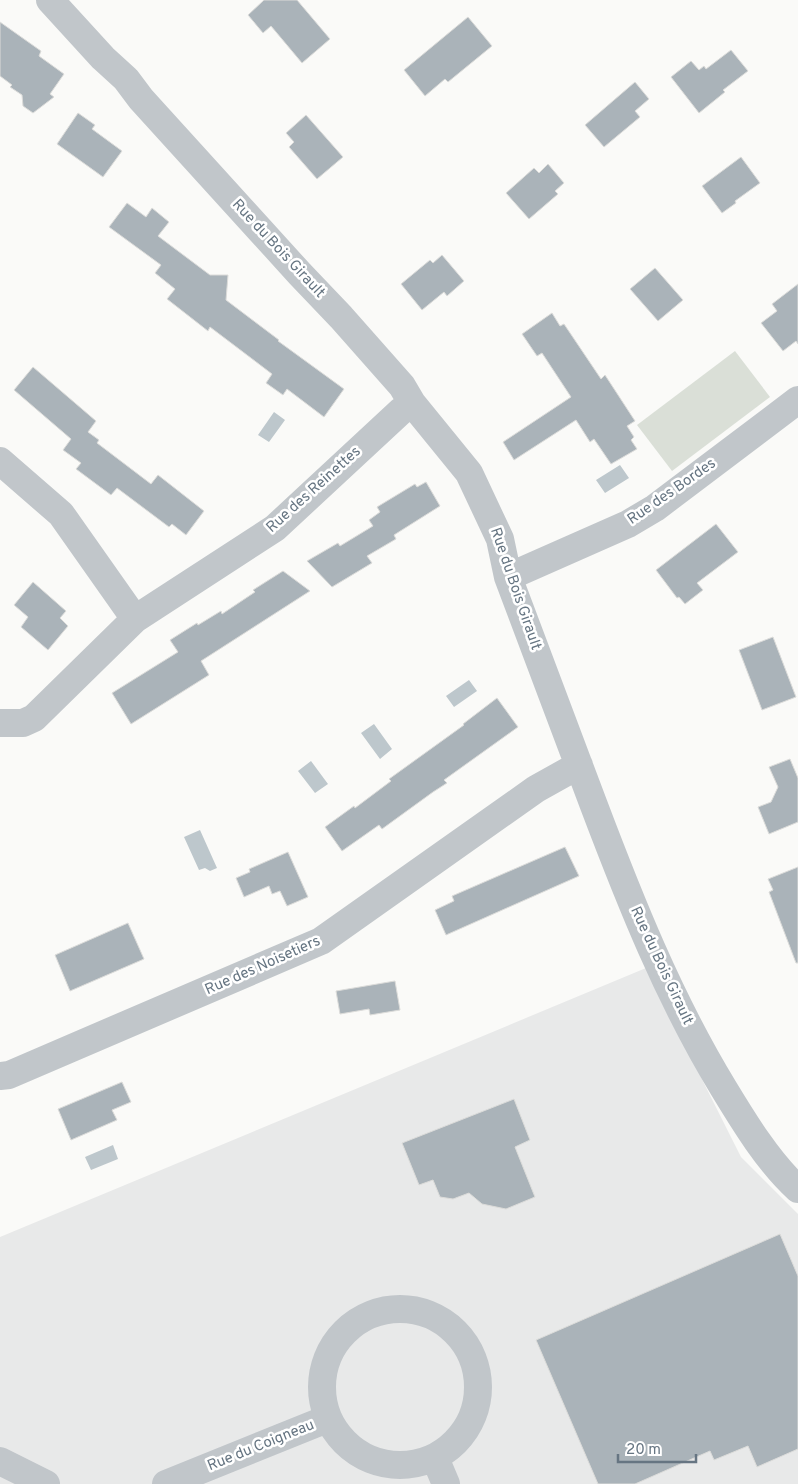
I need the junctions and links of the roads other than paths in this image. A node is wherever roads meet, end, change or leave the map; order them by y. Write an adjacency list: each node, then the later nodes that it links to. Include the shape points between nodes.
1 (50, 0): 3 (street, Rue du Bois Girault, via 126,79 147,106 341,317 402,386)
2 (798, 400): 5 (street, Rue des Bordes, via 628,524)
3 (412, 403): 5 (street, Rue du Bois Girault, via 470,473 500,539); 6 (street, Rue des Reinettes, via 275,528)
4 (0, 461): 6 (street, via 62,514)
5 (508, 577): 8 (street, Rue du Bois Girault)
6 (135, 619): 7 (street, Rue des Reinettes, via 34,718 23,723)
7 (0, 723)
8 (579, 765): 9 (street, Rue des Noisetiers, via 536,789 321,941 9,1075); 10 (street, Rue du Bois Girault, via 628,896 700,1051 746,1124)
9 (0, 1076)
10 (798, 1189)
11 (327, 1418): 12 (street, via 348,1446 371,1461 406,1466); 12 (street, via 321,1392 326,1359 340,1335 368,1315 395,1308 421,1311 452,1327 472,1355 479,1381 474,1415 460,1439); 15 (street, Rue du Coigneau)
12 (435, 1458): 16 (street)
13 (0, 1461): 14 (street)
14 (46, 1484)
15 (166, 1484)
16 (446, 1484)

